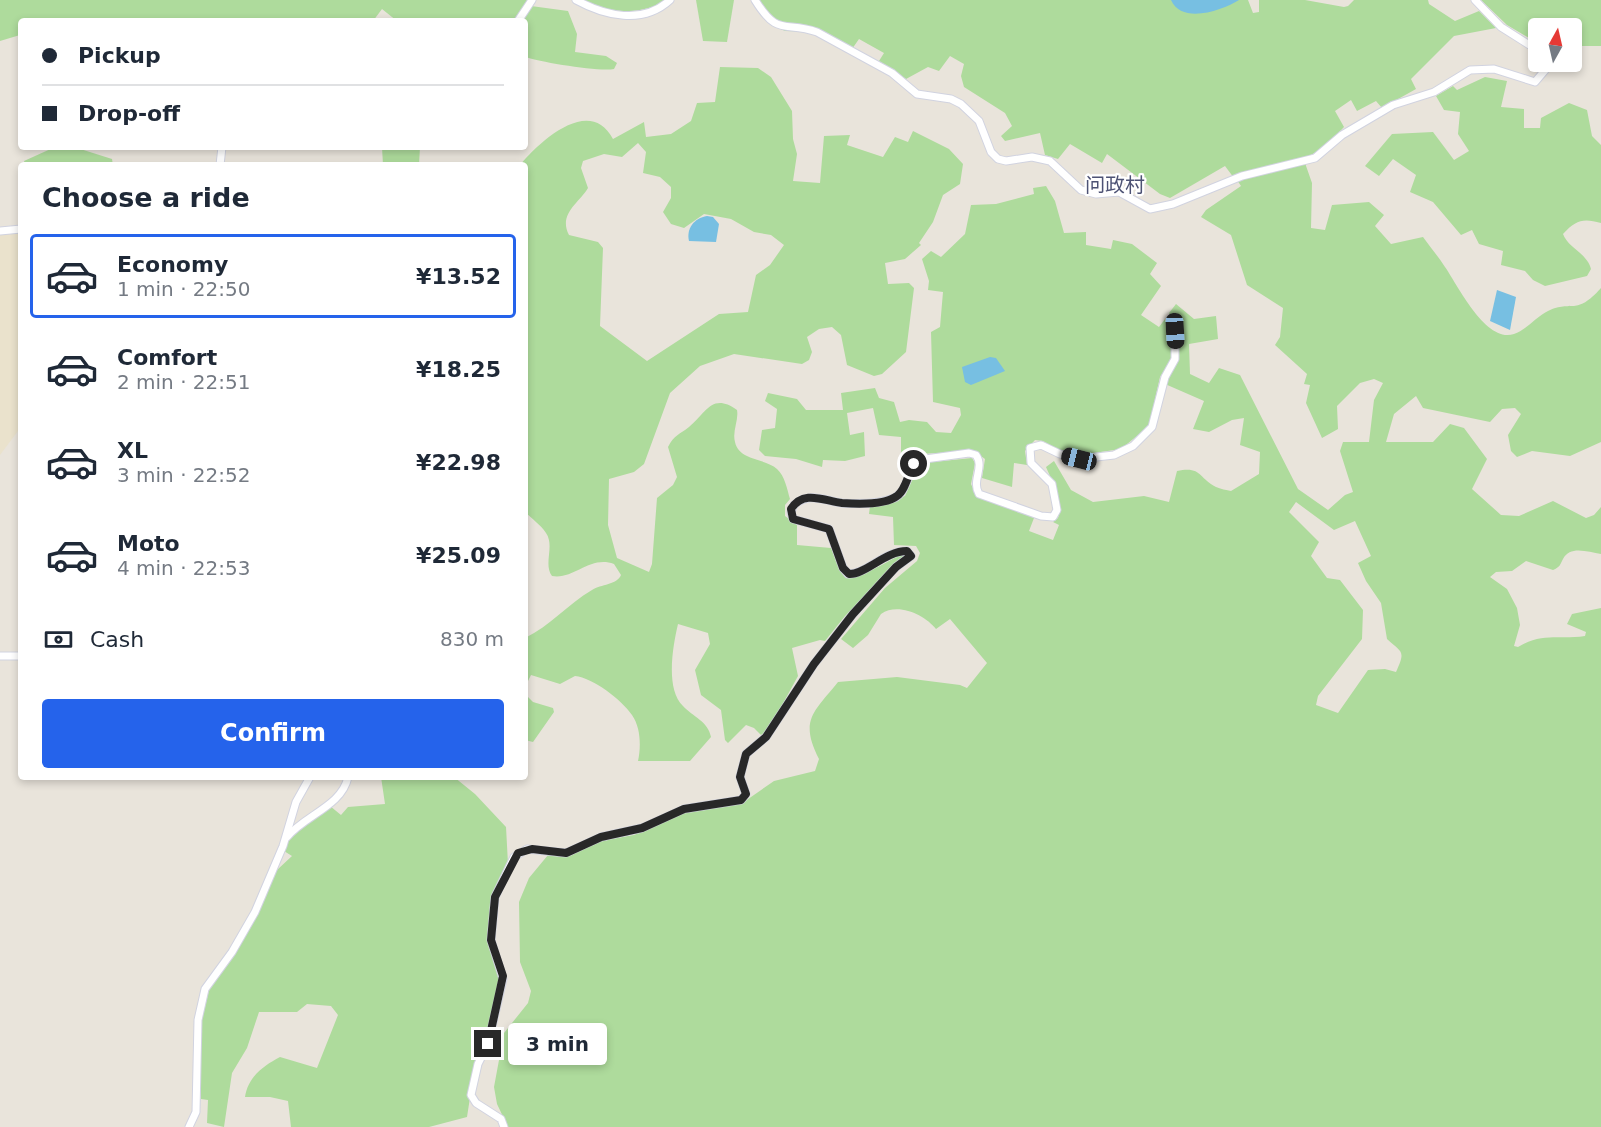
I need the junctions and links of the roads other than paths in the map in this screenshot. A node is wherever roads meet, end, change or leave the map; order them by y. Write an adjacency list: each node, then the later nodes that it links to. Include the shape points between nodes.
1 (532, 0): 6 (street)
2 (576, 0): 3 (street, via 594,10 626,16 643,15)
3 (670, 0)
4 (755, 0): 8 (street, via 780,27 817,32 892,73 917,94 961,104 979,121 991,152 998,159 1050,160 1081,190 1096,194 1119,192 1150,209 1173,204 1242,176 1316,158 1342,135 1393,105 1434,92 1470,70 1494,69 1535,82)
5 (1475, 0): 7 (street, via 1501,27)
6 (520, 18)
7 (1528, 44)
8 (1544, 72)
9 (18, 229): 10 (street)
10 (0, 231)
11 (1175, 331): 18 (street, via 1175,359 1165,377 1152,427 1133,446 1114,455 1079,459 1041,445 1030,448 1031,463 1052,484 1057,510 1053,517 979,494 976,484 980,462 969,453 918,460 901,493 892,499 850,503 811,497 794,505 793,519 829,529 843,568 849,574 859,573 896,552 907,551 911,556 853,614 766,737 746,754 740,777 746,794 741,800 684,809 642,828 601,837 566,853 527,849 514,856 495,897 491,940 503,979 471,1095 476,1103 501,1119)
12 (0, 656): 13 (street)
13 (18, 656)
14 (308, 780): 16 (street, via 296,802)
15 (347, 780): 16 (street, via 343,792 301,822)
16 (285, 839): 17 (street, via 244,932 205,989 198,1020 196,1112)
17 (189, 1127)
18 (504, 1127)

